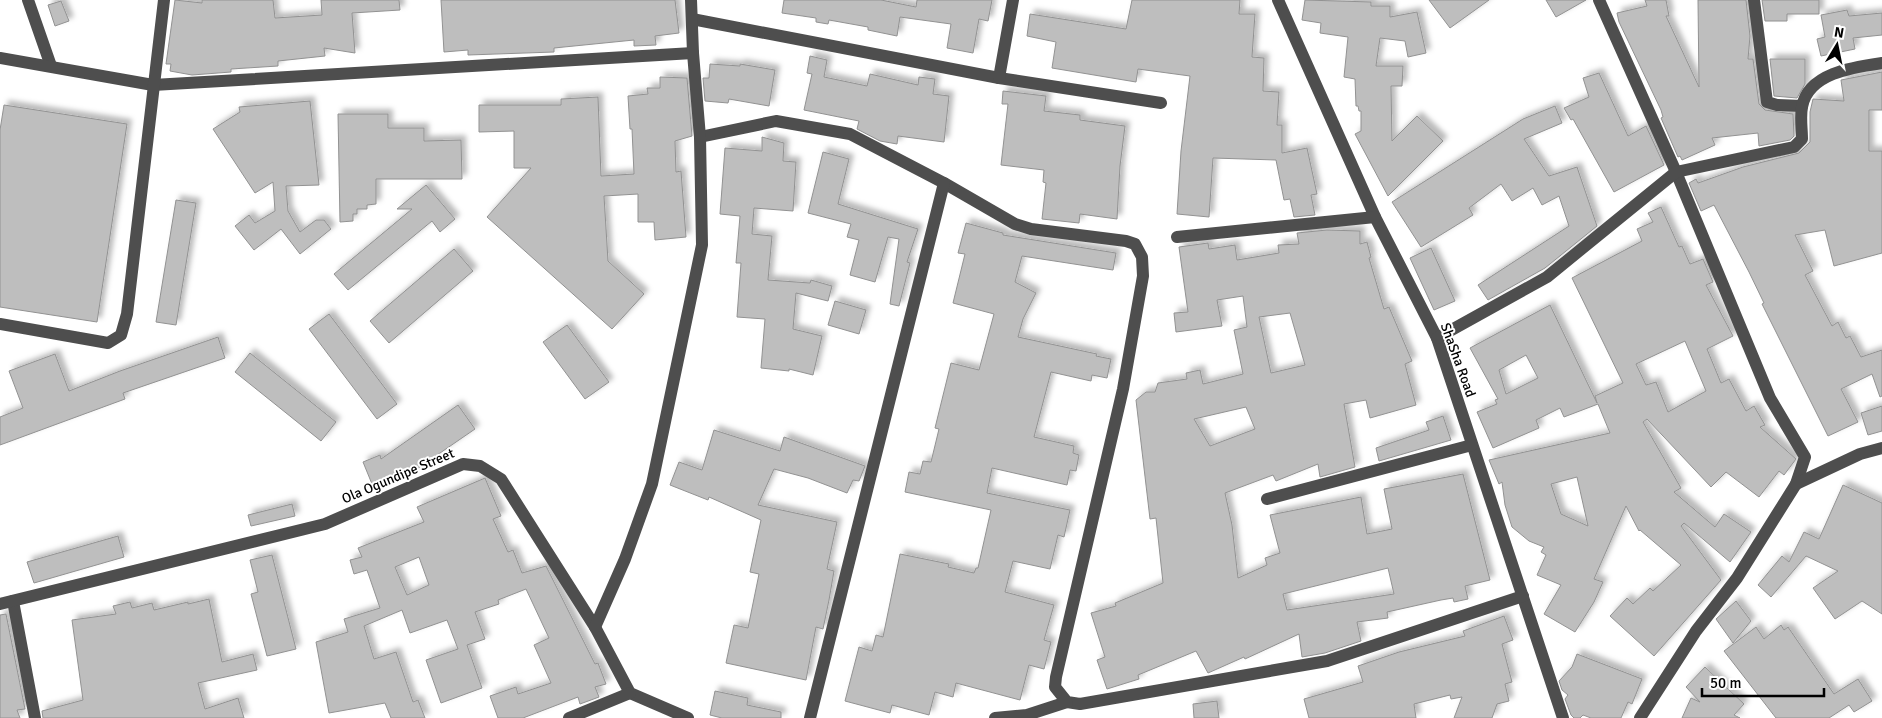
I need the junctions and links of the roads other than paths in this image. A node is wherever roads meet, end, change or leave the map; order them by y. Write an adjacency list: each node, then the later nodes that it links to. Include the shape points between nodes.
1 (28, 0): 12 (street)
2 (164, 0): 14 (street)
3 (691, 0): 8 (street)
4 (1013, 0): 13 (street)
5 (1278, 0): 20 (street, ShaSha Road)
6 (1599, 0): 18 (street)
7 (1754, 0): 16 (street, via 1767,102)
8 (692, 19): 9 (street); 13 (street)
9 (693, 53): 14 (street); 17 (street)
10 (0, 58): 12 (street)
11 (1882, 63): 16 (street, via 1845,68 1814,84)
12 (51, 66): 14 (street)
13 (998, 78): 15 (street)
14 (153, 85): 22 (street, via 129,295 121,335 108,343)
15 (1161, 103)
16 (1802, 106): 18 (street, via 1802,139 1794,147)
17 (700, 136): 19 (street, via 776,122 850,134); 30 (street, via 702,245 652,484)
18 (1676, 172): 23 (street, via 1547,277); 26 (street, via 1770,398 1805,457)
19 (944, 183): 32 (street, via 1031,230 1126,241 1135,244 1142,257 1143,276 1123,389 1056,677 1055,687); 36 (street)
20 (1375, 217): 21 (street); 23 (street, ShaSha Road)
21 (1177, 237)
22 (0, 324)
23 (1437, 338): 24 (street, ShaSha Road)
24 (1472, 445): 27 (street); 28 (street, ShaSha Road)
25 (1882, 448): 26 (street, via 1860,454)
26 (1796, 484): 39 (street, via 1737,578 1696,631)
27 (1267, 499)
28 (1523, 596): 32 (street, via 1327,662 1080,704); 38 (street, ShaSha Road)
29 (6, 603): 30 (street, Ola Ogundipe Street, via 325,524 463,464 480,466 501,480); 33 (street)
30 (595, 627): 31 (street, Ola Ogundipe Street)
31 (630, 693): 34 (street); 35 (street)
32 (1067, 702): 37 (street, via 1027,715)
33 (35, 718)
34 (569, 718)
35 (688, 718)
36 (810, 718)
37 (995, 718)
38 (1563, 718)
39 (1640, 718)

